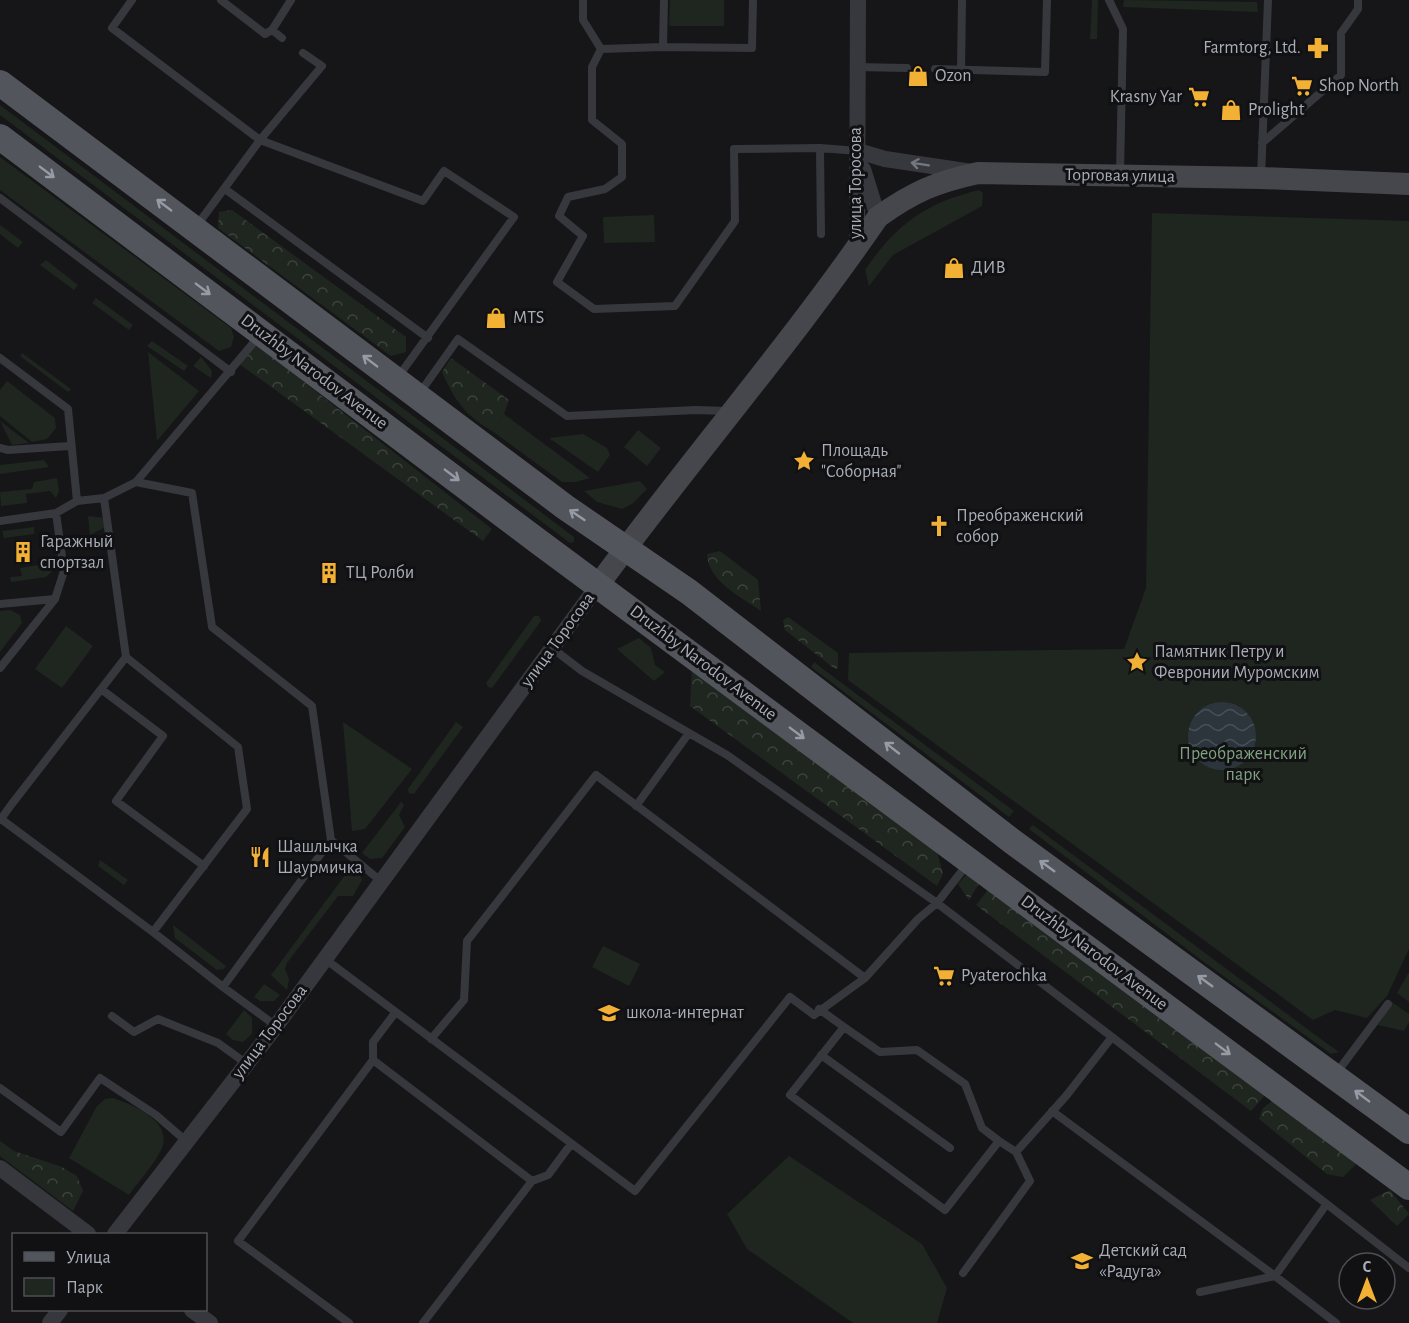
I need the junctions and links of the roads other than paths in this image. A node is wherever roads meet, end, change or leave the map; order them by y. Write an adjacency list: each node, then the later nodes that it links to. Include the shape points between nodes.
1 (132, 0): 24 (lane, via 112,28)
2 (221, 0): 13 (lane, via 265,34)
3 (291, 0): 13 (lane)
4 (583, 0): 16 (lane, via 583,20)
5 (664, 0): 15 (lane)
6 (753, 0): 15 (lane, via 752,48)
7 (858, 0): 18 (street, улица Торосова)
8 (962, 0): 21 (lane)
9 (1047, 0): 21 (lane, via 1045,72)
10 (1109, 0): 29 (lane, via 1123,29)
11 (1268, 0): 25 (lane)
12 (1358, 0): 25 (lane, via 1358,9 1341,33 1341,75)
13 (272, 30): 14 (lane)
14 (282, 38)
15 (663, 47): 16 (lane)
16 (601, 49): 26 (lane, via 592,67 592,120 622,144 622,177 605,189 568,197 559,216 583,237 557,282 594,309 675,306 735,221 734,149)
17 (303, 52): 24 (lane, via 322,66)
18 (856, 67): 19 (lane); 27 (street, улица Торосова)
19 (907, 68)
20 (935, 69): 21 (lane)
21 (961, 70)
22 (0, 83): 36 (main road, one-way to 22)
23 (0, 137): 39 (main road, Druzhby Narodov Avenue, one-way to 39)
24 (260, 140): 32 (lane); 40 (lane, via 423,201 444,171 514,217)
25 (1262, 143): 30 (lane)
26 (820, 148): 27 (lane); 37 (lane)
27 (858, 151): 28 (street, one-way to 27); 34 (street, улица Торосова); 35 (street)
28 (978, 173): 29 (street, Торговая улица); 35 (street, Торговая улица, via 939,181)
29 (1120, 176): 30 (street, Торговая улица)
30 (1261, 178): 31 (street, Торговая улица)
31 (1409, 184)
32 (225, 189): 36 (lane); 40 (lane)
33 (0, 198): 42 (lane)
34 (858, 198): 35 (street, via 867,212); 38 (street, улица Торосова)
35 (878, 217): 38 (street, Торговая улица)
36 (195, 228): 43 (main road, one-way to 36)
37 (820, 234)
38 (857, 247): 45 (street, улица Торосова)
39 (262, 333): 42 (lane); 54 (main road, Druzhby Narodov Avenue, one-way to 54)
40 (428, 338): 43 (lane)
41 (0, 358): 46 (lane, via 68,409)
42 (231, 372): 48 (lane)
43 (396, 380): 44 (main road)
44 (417, 396): 45 (lane, via 458,339 567,416); 53 (main road, one-way to 44)
45 (733, 412): 53 (street, улица Торосова)
46 (70, 446): 47 (lane); 50 (lane)
47 (0, 448)
48 (136, 482): 49 (lane); 64 (lane, via 192,494 212,627 312,706)
49 (104, 498): 50 (lane); 58 (lane)
50 (76, 501): 51 (lane)
51 (56, 513): 52 (lane); 55 (lane, via 64,571)
52 (0, 521)
53 (625, 548): 54 (street, улица Торосова); 84 (main road, one-way to 53, via 1013,842 689,592)
54 (599, 584): 57 (street, улица Торосова); 65 (main road, Druzhby Narodov Avenue, one-way to 65)
55 (54, 599): 56 (lane); 59 (lane)
56 (0, 604)
57 (552, 648): 61 (lane); 67 (street, улица Торосова)
58 (126, 657): 60 (lane); 66 (lane, via 238,747 247,809)
59 (0, 668)
60 (101, 689): 63 (lane); 66 (lane, via 163,736 116,801)
61 (689, 733): 62 (lane); 68 (lane, via 727,755)
62 (636, 806): 71 (lane); 80 (lane, via 596,775 467,941 465,1000)
63 (0, 819): 69 (lane)
64 (331, 840): 67 (lane); 72 (lane)
65 (970, 861): 68 (lane); 95 (main road, Druzhby Narodov Avenue, one-way to 95)
66 (204, 866): 69 (lane)
67 (382, 882): 70 (street, улица Торосова)
68 (937, 903): 71 (lane); 79 (lane)
69 (153, 933): 72 (lane)
70 (326, 959): 75 (lane); 77 (street, улица Торосова)
71 (865, 978): 74 (lane)
72 (223, 987): 77 (lane)
73 (1388, 1004): 84 (lane)
74 (819, 1009): 78 (lane); 90 (lane, via 814,1015 790,997 635,1191)
75 (395, 1013): 80 (lane); 82 (lane, via 373,1042)
76 (112, 1016): 83 (lane, via 134,1032 158,1019 218,1043)
77 (276, 1026): 83 (street, улица Торосова)
78 (844, 1027): 81 (lane); 89 (lane, via 880,1052 917,1050 965,1084 982,1128)
79 (1112, 1037): 86 (lane); 96 (lane)
80 (431, 1040): 90 (lane)
81 (821, 1055): 89 (lane, via 790,1095 945,1210); 91 (lane)
82 (373, 1060): 94 (lane); 107 (lane, via 238,1241)
83 (247, 1064): 88 (street, улица Торосова)
84 (1335, 1076): 87 (main road, one-way to 84)
85 (0, 1088): 88 (lane, via 61,1132 100,1078 156,1115)
86 (1052, 1112): 92 (lane); 101 (lane)
87 (1409, 1131)
88 (186, 1141): 98 (street, улица Торосова)
89 (999, 1141): 92 (lane)
90 (571, 1144): 94 (lane, via 548,1175)
91 (950, 1148)
92 (1016, 1152): 100 (lane, via 1030,1181)
93 (0, 1168): 97 (street)
94 (532, 1181): 108 (lane)
95 (1409, 1187)
96 (1326, 1205): 99 (lane); 101 (lane)
97 (87, 1233)
98 (117, 1233)
99 (1409, 1268)
100 (963, 1273)
101 (1275, 1276): 102 (lane); 109 (lane)
102 (1200, 1292)
103 (59, 1311): 105 (street)
104 (193, 1311): 106 (street)
105 (50, 1323)
106 (210, 1323)
107 (349, 1323)
108 (423, 1323)
109 (1336, 1323)

